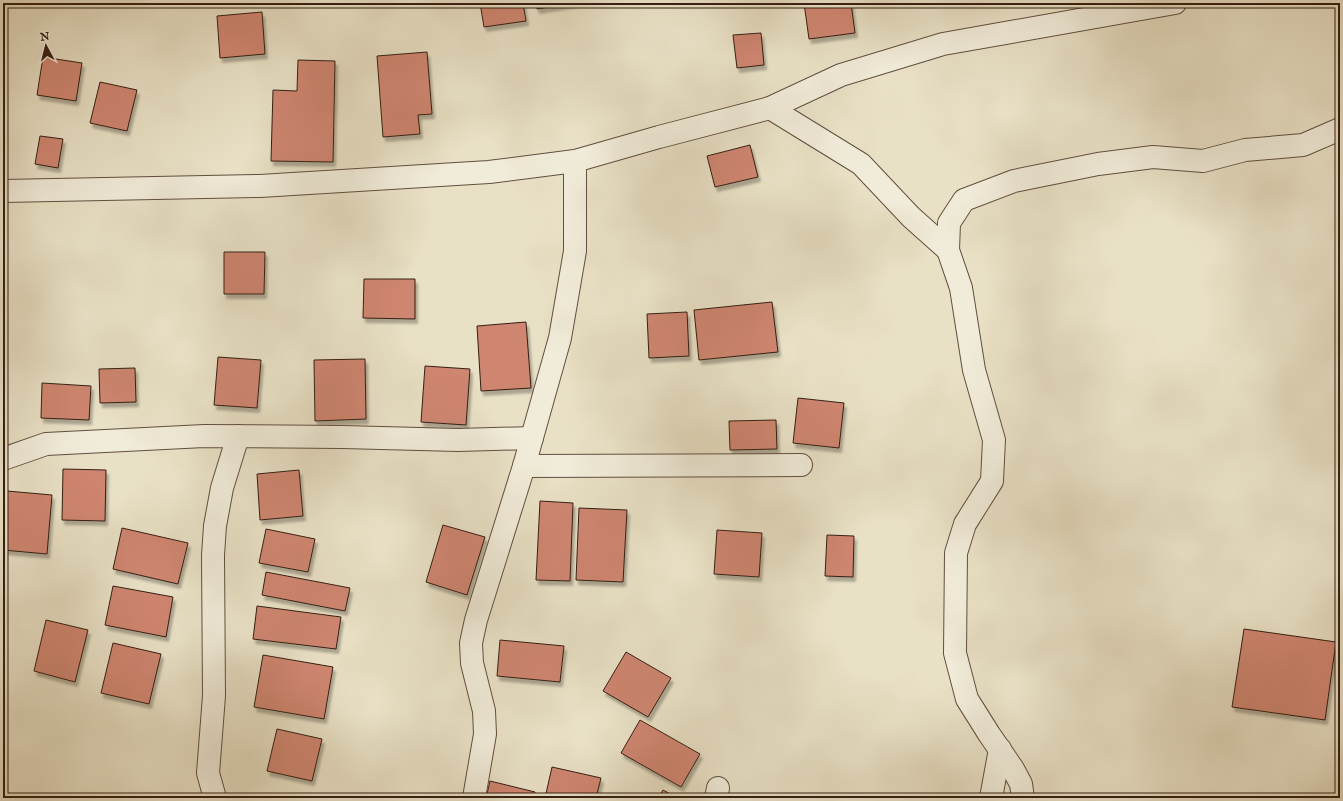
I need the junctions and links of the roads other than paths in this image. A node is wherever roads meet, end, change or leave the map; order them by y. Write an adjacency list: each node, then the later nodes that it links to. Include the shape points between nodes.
1 (1175, 3): 2 (street, via 942,44 841,75)
2 (770, 108): 4 (street); 6 (street, via 861,164 910,217)
3 (1340, 128): 6 (street, via 1303,144 1244,150 1203,161 1153,157 1098,164 1014,181 964,200 949,223)
4 (575, 161): 5 (street, via 489,172 260,186); 8 (street, via 574,252 560,338)
5 (3, 191)
6 (948, 250): 12 (street, via 960,288 974,370 994,440 992,481 965,524 956,553 955,653 967,699)
7 (238, 436): 8 (street, via 458,440); 9 (street, via 46,444); 13 (street, via 222,488 215,526 214,696 208,773)
8 (532, 438): 11 (street)
9 (3, 460)
10 (801, 465): 11 (street)
11 (524, 466): 14 (street, via 471,643 472,663 484,711 485,734)
12 (1000, 749): 15 (street); 16 (street, via 1021,784)
13 (215, 798)
14 (474, 798)
15 (990, 798)
16 (1023, 798)

